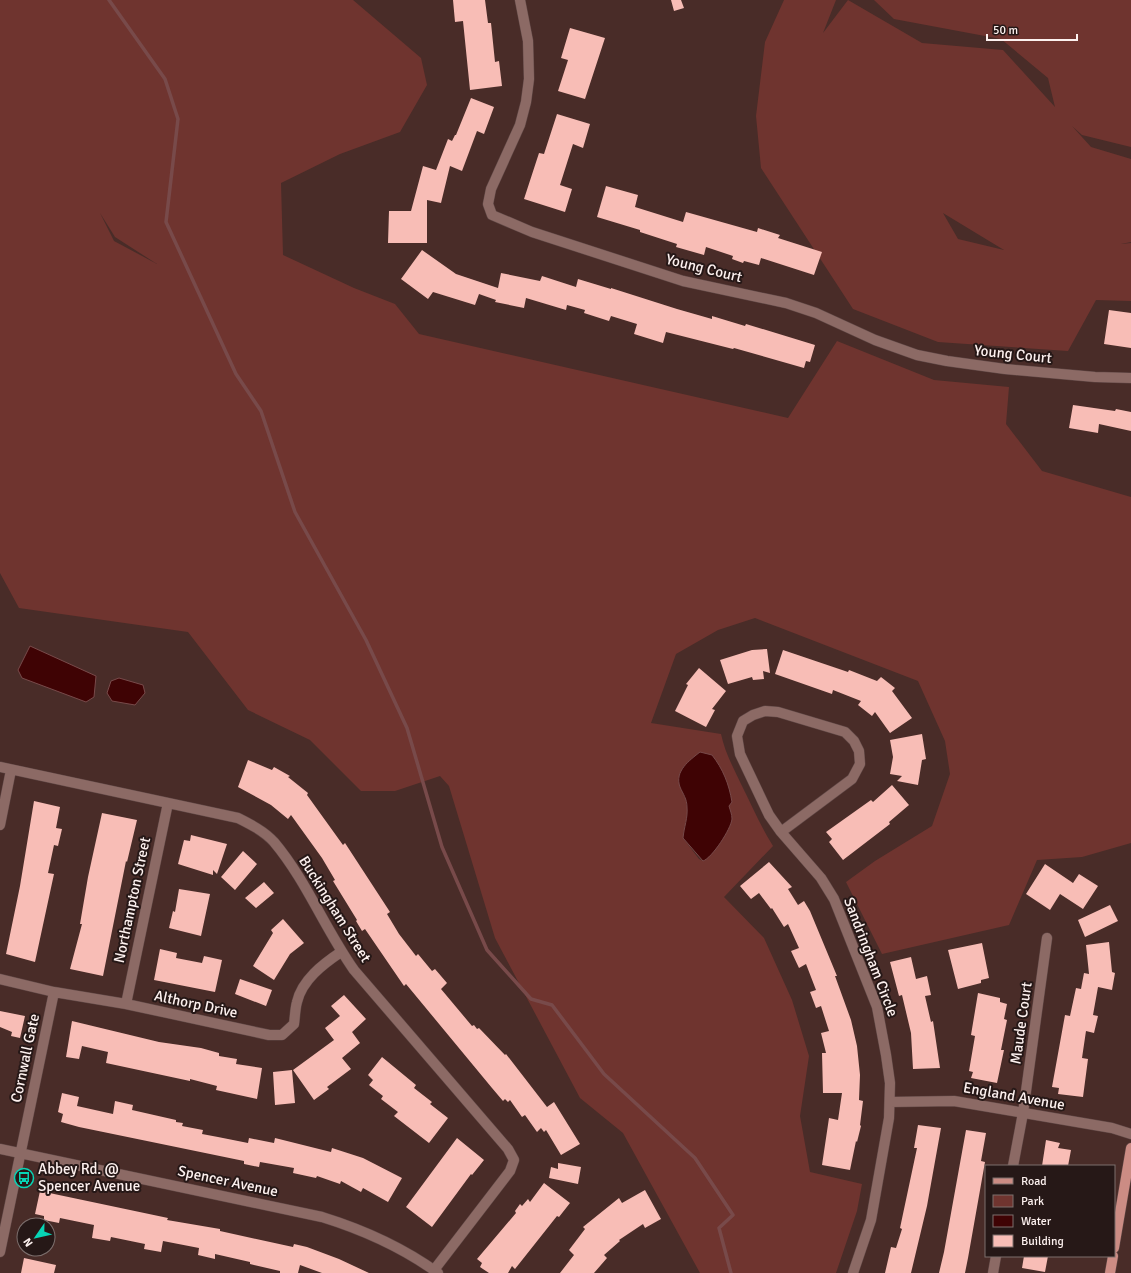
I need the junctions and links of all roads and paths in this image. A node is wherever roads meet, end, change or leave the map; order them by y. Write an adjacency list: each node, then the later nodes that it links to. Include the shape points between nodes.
1 (520, 0): 2 (street, Young Court, via 528,41 529,79 520,125 491,189 488,204 492,215 532,232 683,281 786,303 917,355 1005,369)
2 (1131, 378)
3 (0, 767): 4 (street, Buckingham Street)
4 (11, 770): 5 (street, Buckingham Street); 6 (street)
5 (168, 803): 9 (street, Buckingham Street, via 238,818 256,827 273,841); 12 (street, Northampton Street)
6 (0, 825)
7 (781, 832): 7 (street, Sandringham Circle, via 852,779 860,764 859,751 845,732 778,712 765,711 743,721 737,736 740,754 769,815); 13 (street, Sandringham Circle, via 821,878 834,899 857,954 882,1026)
8 (1047, 938): 14 (street, Maude Court)
9 (341, 952): 12 (street, Althorp Drive, via 313,974 303,987 297,1002 294,1024 282,1035 269,1035); 24 (street, Buckingham Street, via 379,1001 508,1149 514,1160 510,1171)
10 (0, 979): 11 (street, Althorp Drive)
11 (54, 992): 12 (street, Althorp Drive); 18 (street, Cornwall Gate)
12 (126, 1004)
13 (890, 1102): 14 (street, England Avenue, via 954,1101); 25 (street, Sandringham Circle, via 882,1165 871,1220)
14 (1023, 1113): 15 (street, England Avenue, via 1112,1128); 19 (street, Maude Court)
15 (1131, 1134)
16 (1131, 1148): 20 (main road)
17 (0, 1149): 18 (street, Spencer Avenue)
18 (20, 1154): 21 (street, Cornwall Gate); 24 (street, Spencer Avenue, via 322,1217 352,1226 384,1241)
19 (1013, 1165)
20 (1115, 1242)
21 (0, 1252)
22 (996, 1257): 26 (street)
23 (1113, 1257): 27 (main road)
24 (436, 1272)
25 (853, 1273)
26 (993, 1273)
27 (1110, 1273)

